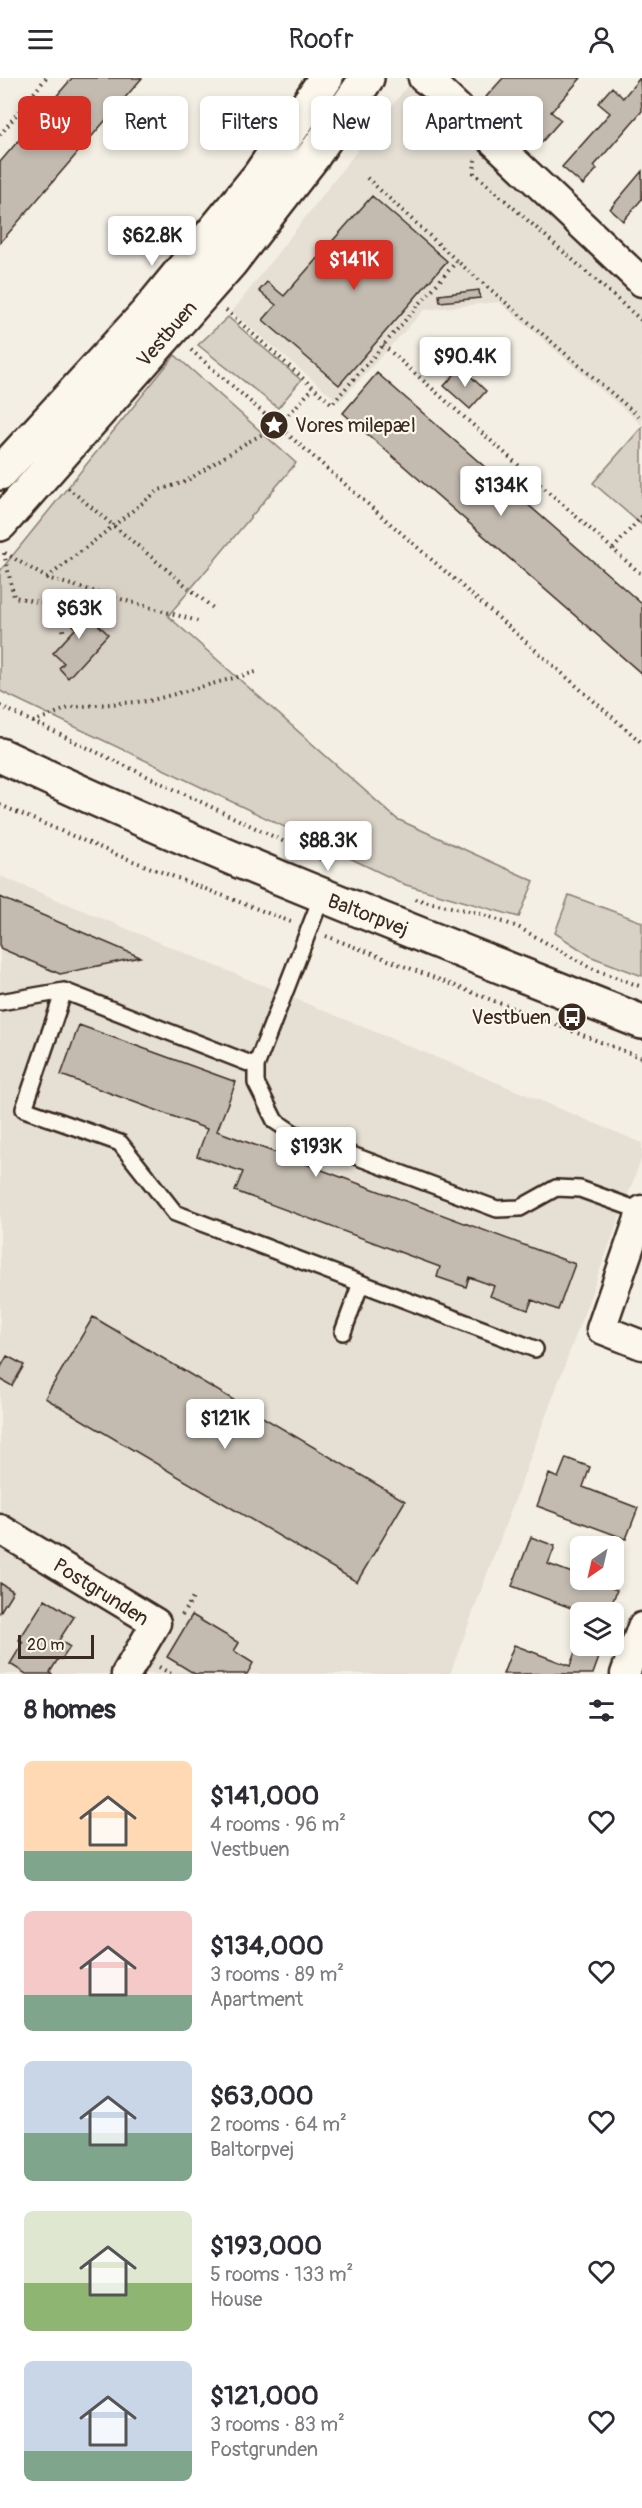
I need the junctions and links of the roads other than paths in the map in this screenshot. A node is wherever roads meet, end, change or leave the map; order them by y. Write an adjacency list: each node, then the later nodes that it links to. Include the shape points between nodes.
1 (326, 78): 5 (street, Vestbuen, via 259,176 154,305)
2 (367, 78): 6 (street, Vestbuen, via 314,155 205,291)
3 (423, 78): 4 (street)
4 (642, 282)
5 (0, 473)
6 (0, 524)
7 (0, 755): 8 (street, Baltorpvej, via 111,807)
8 (322, 896): 11 (street, Baltorpvej); 12 (lane)
9 (64, 991): 10 (lane); 12 (lane); 14 (lane, via 24,1108 120,1143 176,1213)
10 (0, 1002)
11 (642, 1022)
12 (256, 1066): 13 (lane, via 256,1083 274,1121 314,1141 497,1209 520,1208 556,1188 580,1190)
13 (642, 1211): 16 (street, via 601,1329)
14 (361, 1283): 15 (lane); 17 (lane)
15 (343, 1332)
16 (642, 1345)
17 (536, 1348)
18 (0, 1529): 20 (street, Postgrunden, via 156,1623)
19 (642, 1628): 21 (street)
20 (126, 1674)
21 (625, 1674)

